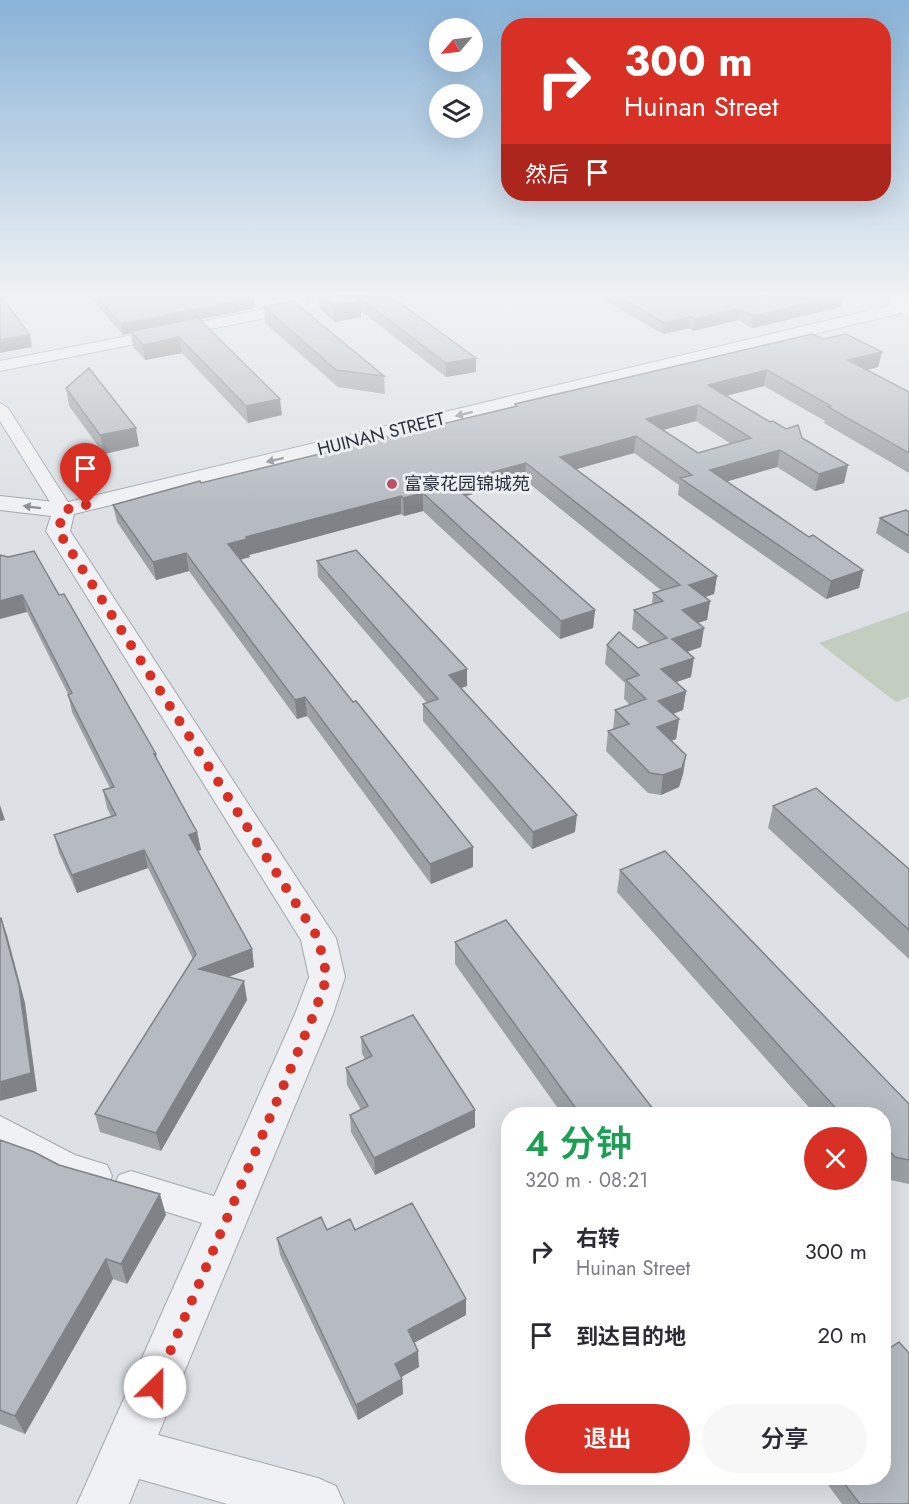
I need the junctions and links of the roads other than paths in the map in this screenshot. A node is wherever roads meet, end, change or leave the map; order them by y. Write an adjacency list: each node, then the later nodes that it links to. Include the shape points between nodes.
1 (658, 366): 5 (street, HUINAN STREET, one-way to 5)
2 (0, 408): 5 (street)
3 (0, 503): 5 (street, one-way to 3)
4 (0, 519): 5 (street)
5 (61, 521): 7 (street, via 318,938 327,977)
6 (0, 1130): 7 (street, via 67,1168)
7 (228, 1215): 8 (street)
8 (127, 1451): 9 (street); 10 (street)
9 (103, 1504)
10 (318, 1504)

